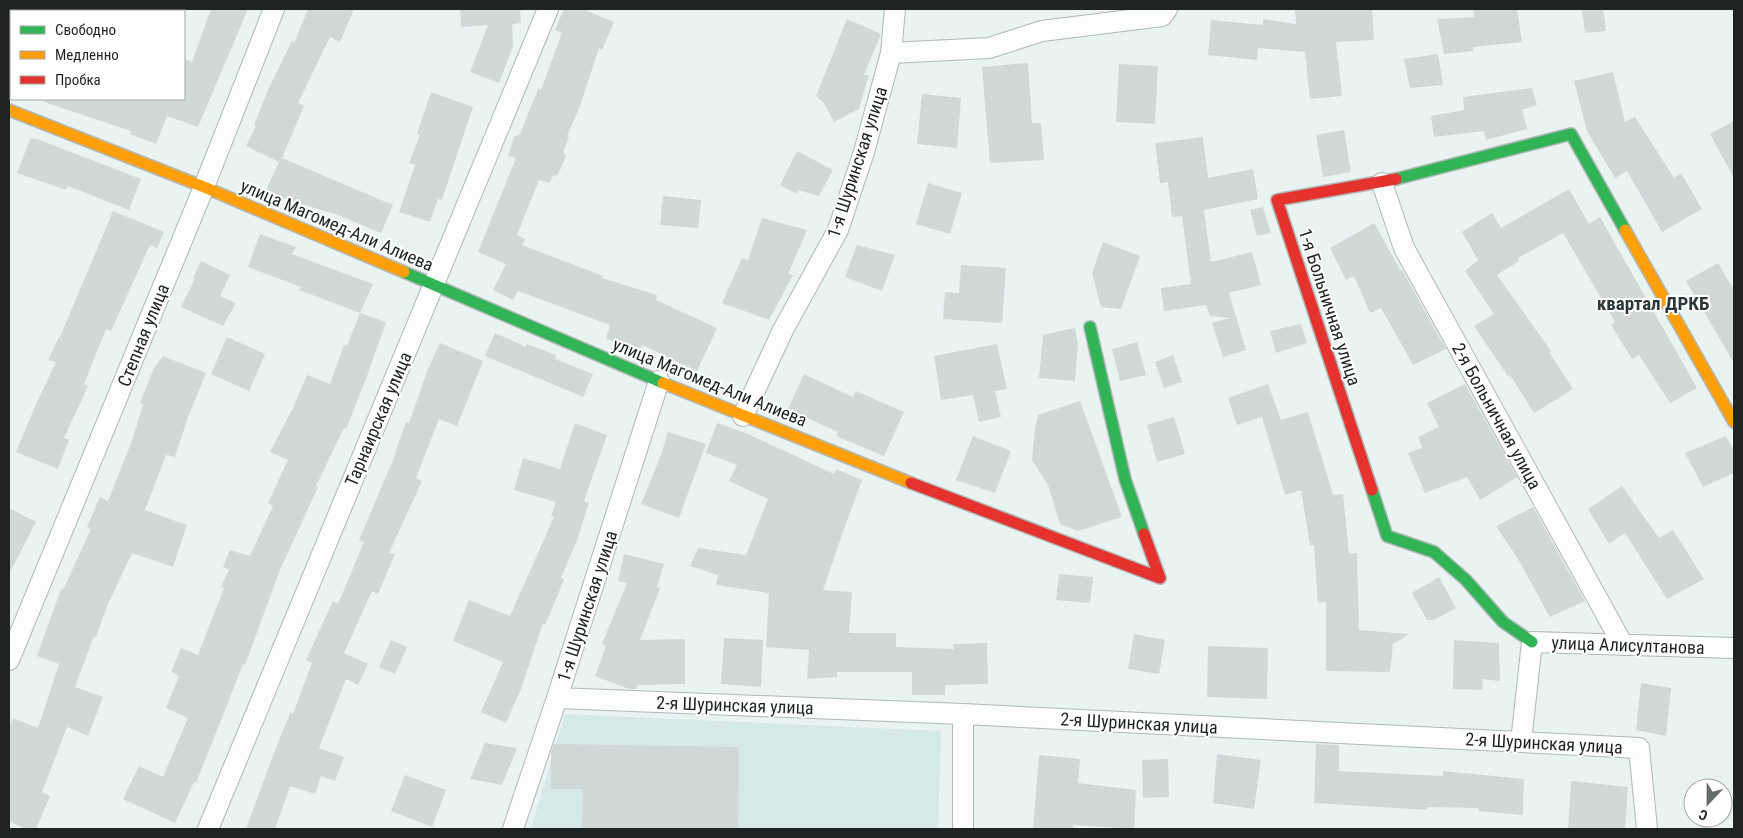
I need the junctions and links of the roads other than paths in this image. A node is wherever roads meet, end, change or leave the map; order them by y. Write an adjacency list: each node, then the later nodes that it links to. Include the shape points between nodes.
1 (274, 9): 8 (street, Степная улица)
2 (548, 9): 9 (street, Тарнаирская улица)
3 (895, 9): 5 (street, 1-я Шуринская улица)
4 (1167, 9): 5 (street, via 1162,16 1042,31 989,48)
5 (891, 53): 12 (street, 1-я Шуринская улица, via 864,152 838,230 783,330)
6 (9, 110): 8 (street, улица Магомед-Али Алиева)
7 (1382, 182): 13 (street, 1-я Больничная улица, via 1571,134); 14 (street, 1-я Больничная улица, via 1277,200 1387,536 1434,552 1466,580 1504,622); 15 (street, 2-я Больничная улица, via 1404,248)
8 (204, 187): 9 (street, улица Магомед-Али Алиева); 17 (street, Степная улица)
9 (434, 285): 11 (street, улица Магомед-Али Алиева); 21 (street, Тарнаирская улица)
10 (1090, 327): 12 (street, улица Магомед-Али Алиева, via 1125,479 1160,578)
11 (659, 382): 12 (street, улица Магомед-Али Алиева); 18 (street, 1-я Шуринская улица)
12 (743, 416)
13 (1734, 422)
14 (1532, 642): 15 (street, улица Алисултанова); 20 (street, улица Алисултанова)
15 (1623, 645): 16 (street, улица Алисултанова)
16 (1734, 648)
17 (9, 660)
18 (557, 698): 19 (street, 2-я Шуринская улица); 22 (street, 1-я Шуринская улица)
19 (964, 714): 20 (street, 2-я Шуринская улица); 23 (street)
20 (1521, 742): 24 (street, 2-я Шуринская улица, via 1640,748)
21 (208, 829)
22 (513, 829)
23 (963, 829)
24 (1648, 829)

